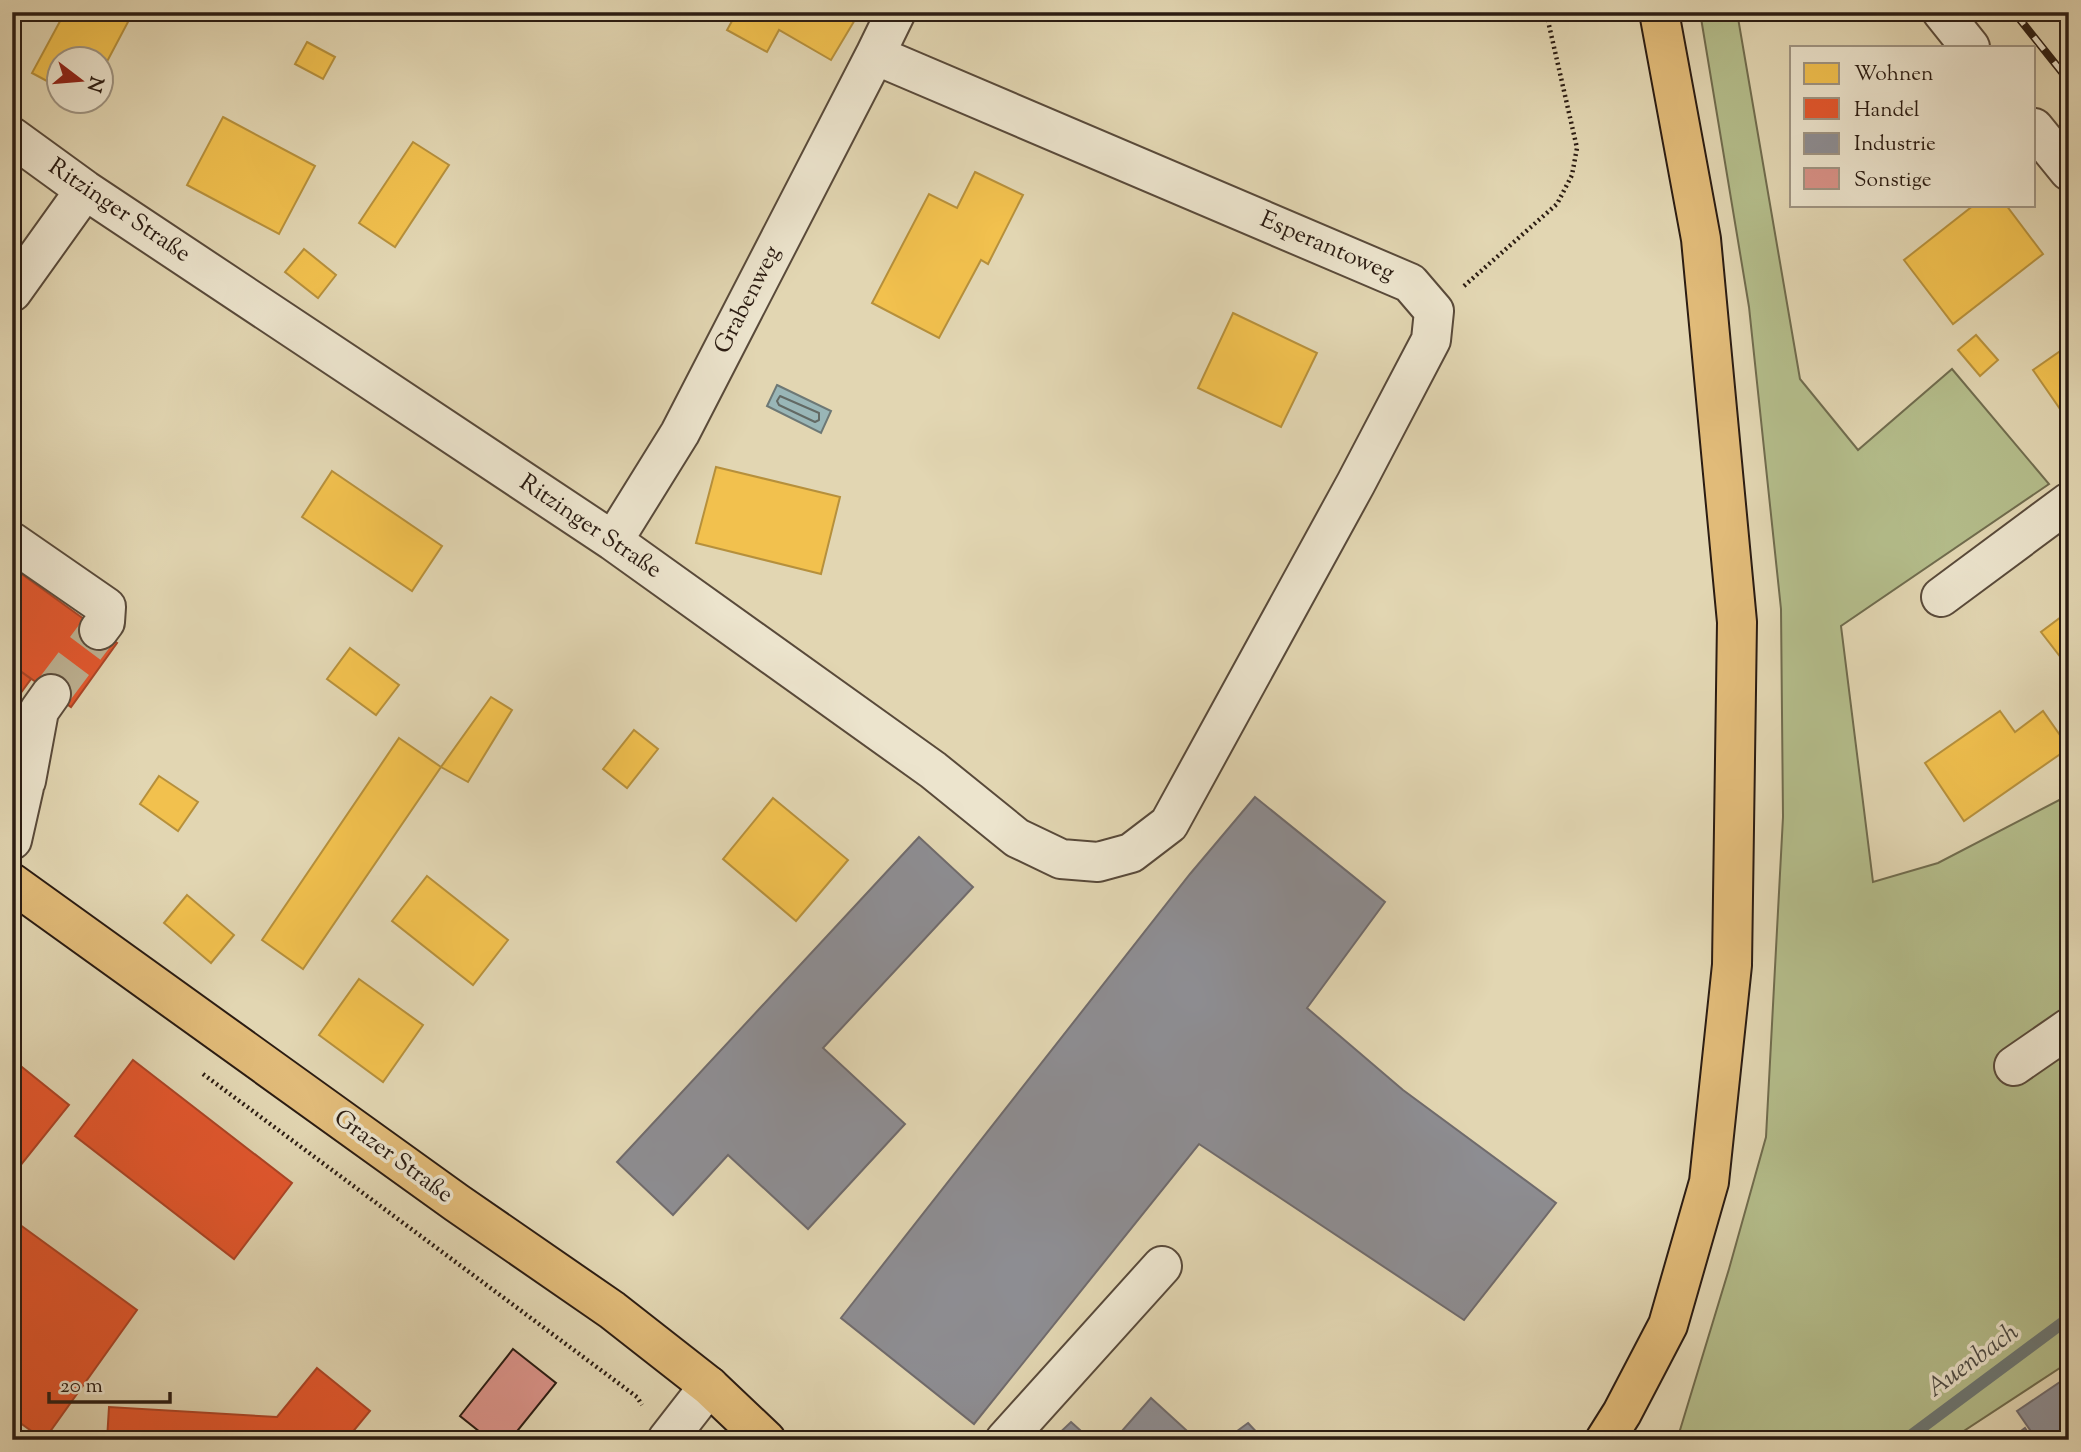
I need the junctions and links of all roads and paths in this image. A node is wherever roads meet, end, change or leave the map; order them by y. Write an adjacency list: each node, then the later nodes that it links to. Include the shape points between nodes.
1 (896, 12): 6 (street)
2 (1546, 12): 12 (path, via 1577,148 1572,175 1557,204)
3 (1659, 12): 31 (main road, via 1701,239 1737,622 1732,965 1709,1182 1668,1325)
4 (1942, 12): 5 (street)
5 (1969, 46)
6 (875, 55): 12 (street, Esperantoweg, via 1410,283); 14 (street, Grabenweg, via 680,433)
7 (2036, 130): 9 (street)
8 (12, 137): 10 (street, Ritzinger Straße)
9 (2069, 171)
10 (85, 190): 11 (street); 14 (street, Ritzinger Straße)
11 (12, 292)
12 (1434, 312): 14 (street, Ritzinger Straße, via 1431,340 1169,824 1131,853 1098,862 1061,859 1017,838 933,770)
13 (2069, 502): 16 (street)
14 (614, 541)
15 (12, 542): 17 (street, via 106,607)
16 (1941, 597)
17 (99, 630)
18 (51, 694): 20 (street, via 38,711)
19 (12, 743): 20 (street)
20 (24, 787): 21 (street)
21 (12, 840)
22 (12, 883): 27 (main road, Grazer Straße, via 612,1310)
23 (2069, 1028): 24 (street)
24 (2014, 1066)
25 (199, 1071): 28 (path, via 637,1397)
26 (1162, 1266): 30 (street)
27 (709, 1386): 28 (street); 29 (main road, Grazer Straße)
28 (667, 1440)
29 (766, 1440)
30 (1004, 1440)
31 (1605, 1440)

